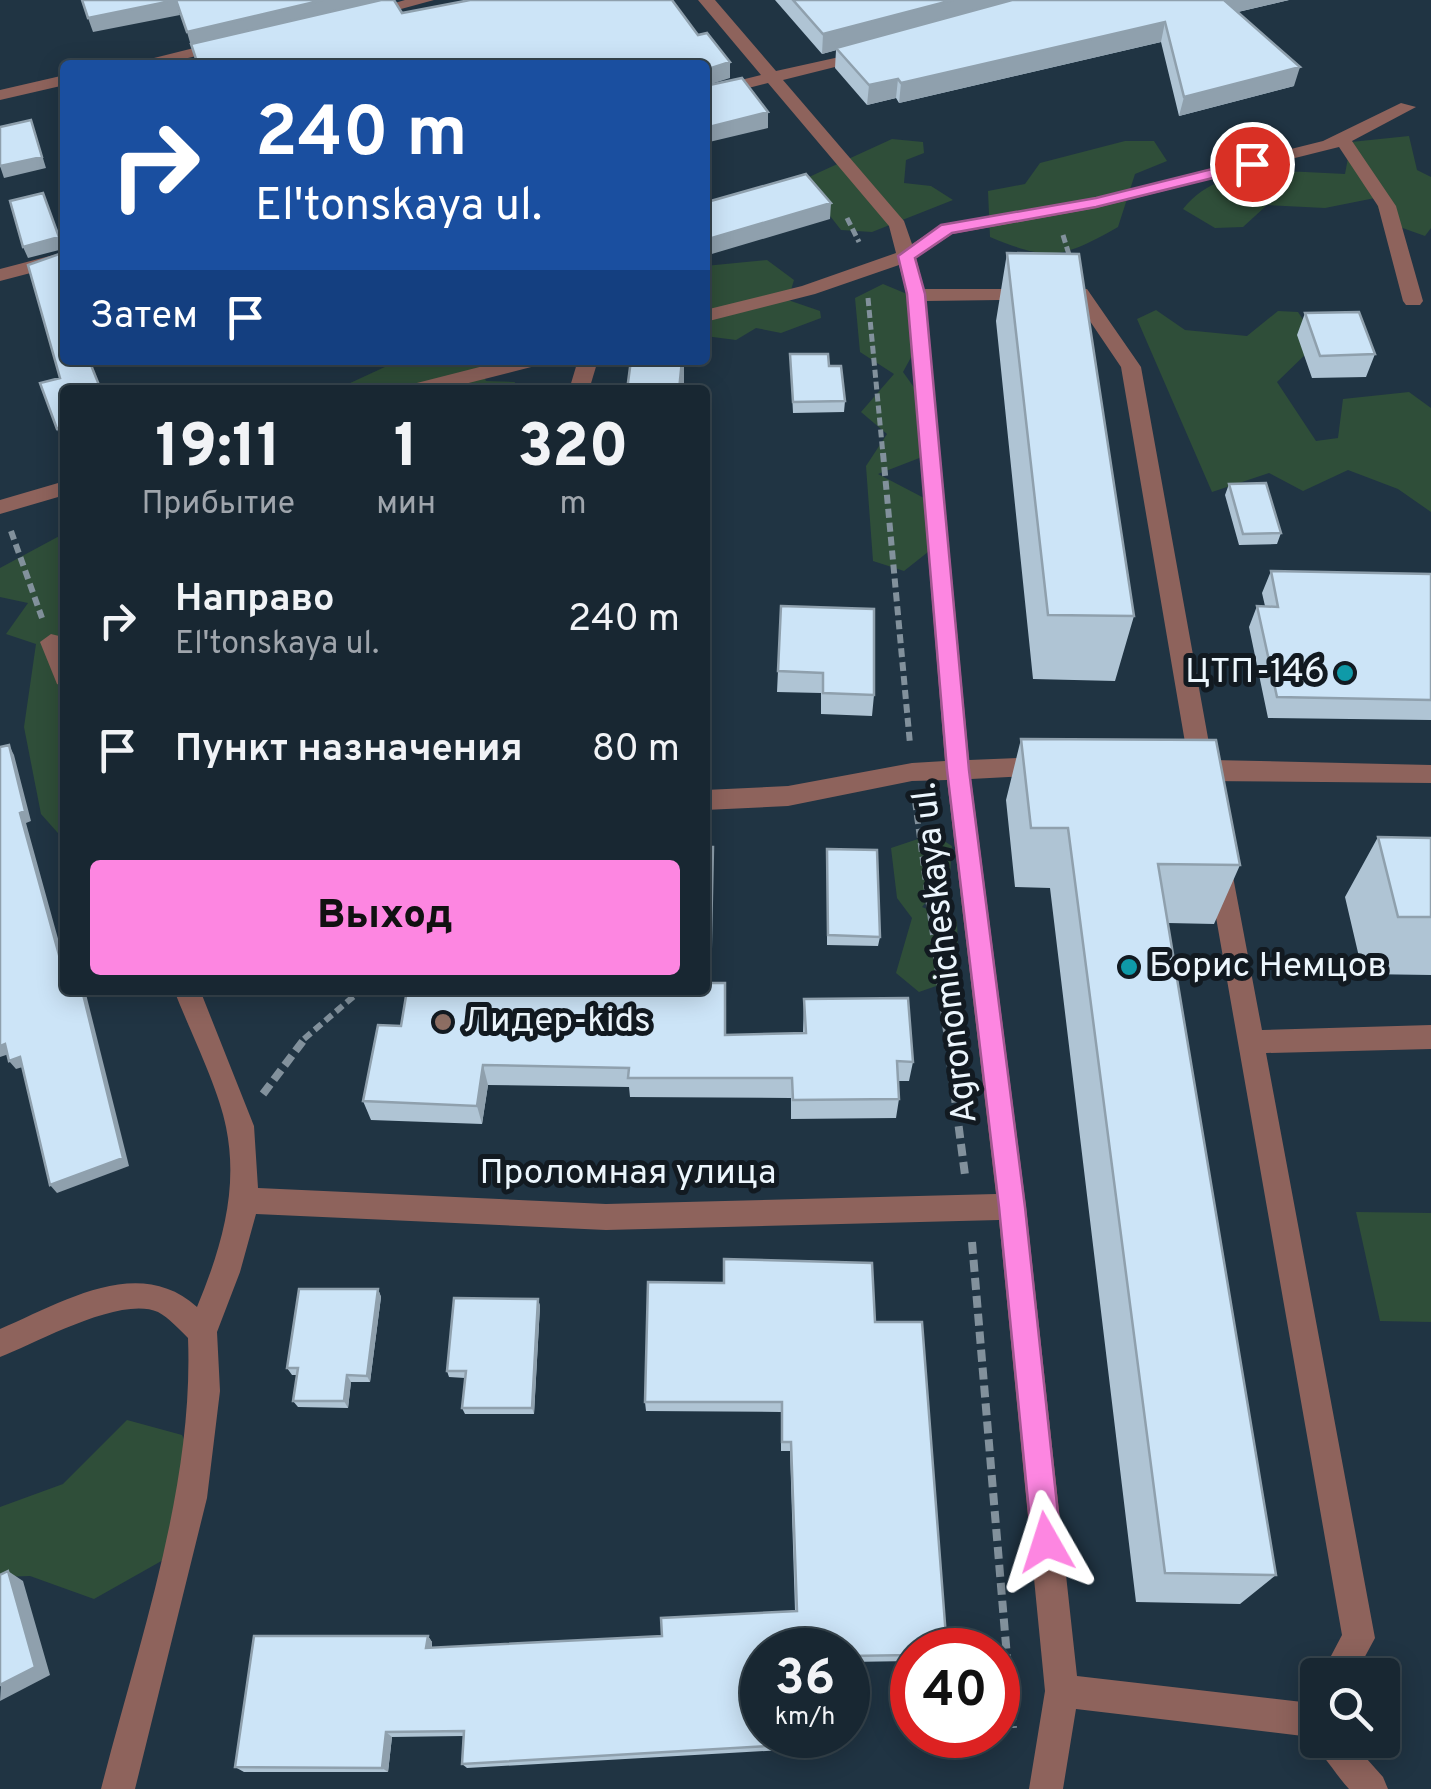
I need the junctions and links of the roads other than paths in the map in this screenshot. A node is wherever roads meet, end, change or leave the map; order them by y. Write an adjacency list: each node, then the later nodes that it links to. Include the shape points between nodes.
1 (426, 0): 3 (street)
2 (706, 0): 7 (street, Agronomicheskaya ul.)
3 (348, 17)
4 (251, 39): 6 (street)
5 (888, 47): 7 (street)
6 (156, 60)
7 (775, 78): 9 (street); 13 (street, Agronomicheskaya ul., via 898,225)
8 (60, 81): 10 (street)
9 (710, 93)
10 (0, 95)
11 (1407, 106): 12 (street)
12 (1342, 138): 13 (street, via 1056,210 947,229); 17 (street, via 1387,206)
13 (906, 256): 16 (street, Agronomicheskaya ul.); 18 (street)
14 (60, 259): 15 (street)
15 (0, 275)
16 (916, 294): 27 (street, Agronomicheskaya ul.); 29 (street, via 1080,293 1131,367)
17 (1413, 301)
18 (710, 315)
19 (513, 365): 20 (street)
20 (435, 385)
21 (60, 489): 22 (street)
22 (1, 505)
23 (51, 642): 24 (street)
24 (60, 665)
25 (1062, 766): 27 (street)
26 (1162, 768): 29 (street)
27 (958, 770): 30 (street, via 788,796); 36 (street, Agronomicheskaya ul.)
28 (1431, 774): 29 (street)
29 (1203, 778)
30 (710, 800)
31 (1216, 847): 34 (street)
32 (189, 995): 35 (street, via 240,1126)
33 (1431, 1037): 34 (street)
34 (1251, 1042): 39 (street, via 1358,1638)
35 (245, 1200): 36 (street, Проломная улица, via 606,1217); 37 (street)
36 (1012, 1207): 40 (street, Agronomicheskaya ul.)
37 (202, 1332): 38 (street, via 176,1306 150,1295 116,1298); 43 (street, via 205,1392 191,1498)
38 (0, 1343)
39 (1347, 1658)
40 (1062, 1692): 41 (street); 44 (street, Agronomicheskaya ul.)
41 (1300, 1722)
42 (1346, 1758): 45 (street)
43 (118, 1789)
44 (1046, 1789)
45 (1371, 1789)

